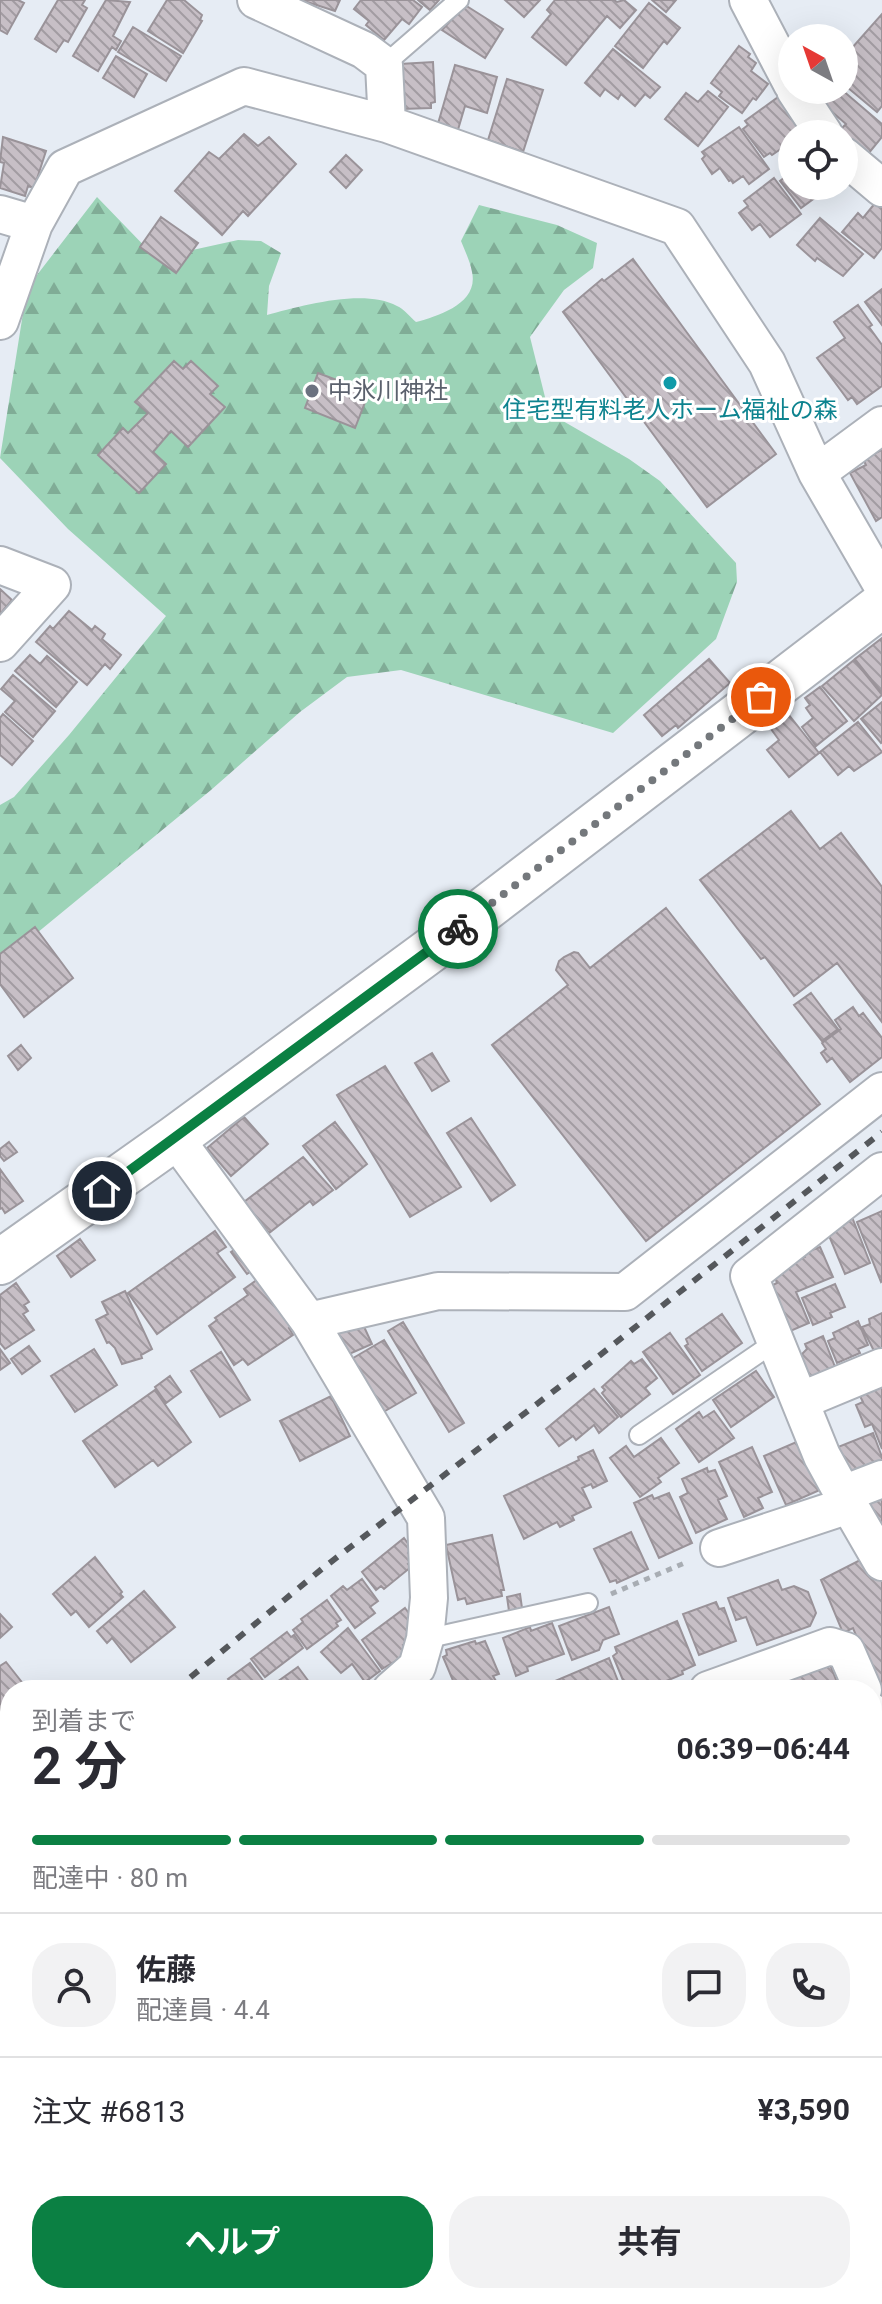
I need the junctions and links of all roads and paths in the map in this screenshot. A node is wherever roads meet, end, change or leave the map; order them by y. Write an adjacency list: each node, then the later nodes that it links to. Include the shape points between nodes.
1 (256, 0): 5 (street, via 364,50)
2 (459, 0): 5 (lane)
3 (748, 0): 4 (street)
4 (778, 57)
5 (384, 65): 6 (street)
6 (387, 124): 10 (street, via 244,86 65,168); 13 (street, via 677,227 767,363)
7 (858, 168): 8 (street)
8 (882, 188)
9 (0, 214): 10 (street)
10 (34, 224): 11 (street)
11 (0, 321)
12 (882, 425): 13 (street)
13 (817, 473): 15 (street)
14 (0, 565): 17 (street, via 52,585)
15 (882, 585)
16 (882, 605): 19 (main road, via 447,938)
17 (0, 643)
18 (882, 1091): 22 (street, via 625,1292 438,1291)
19 (175, 1138): 21 (main road); 22 (street)
20 (878, 1182): 23 (street, via 749,1276)
21 (0, 1262)
22 (309, 1321): 32 (street, via 426,1518 429,1598)
23 (775, 1342): 25 (street); 26 (lane)
24 (882, 1367): 25 (street)
25 (800, 1401): 28 (street)
26 (639, 1435)
27 (882, 1479): 28 (street)
28 (846, 1500): 29 (street); 30 (street)
29 (719, 1548): 31 (path)
30 (882, 1562)
31 (588, 1603): 32 (lane)
32 (415, 1672)
33 (736, 1680): 34 (street, via 830,1646 846,1651)
34 (859, 1680)

